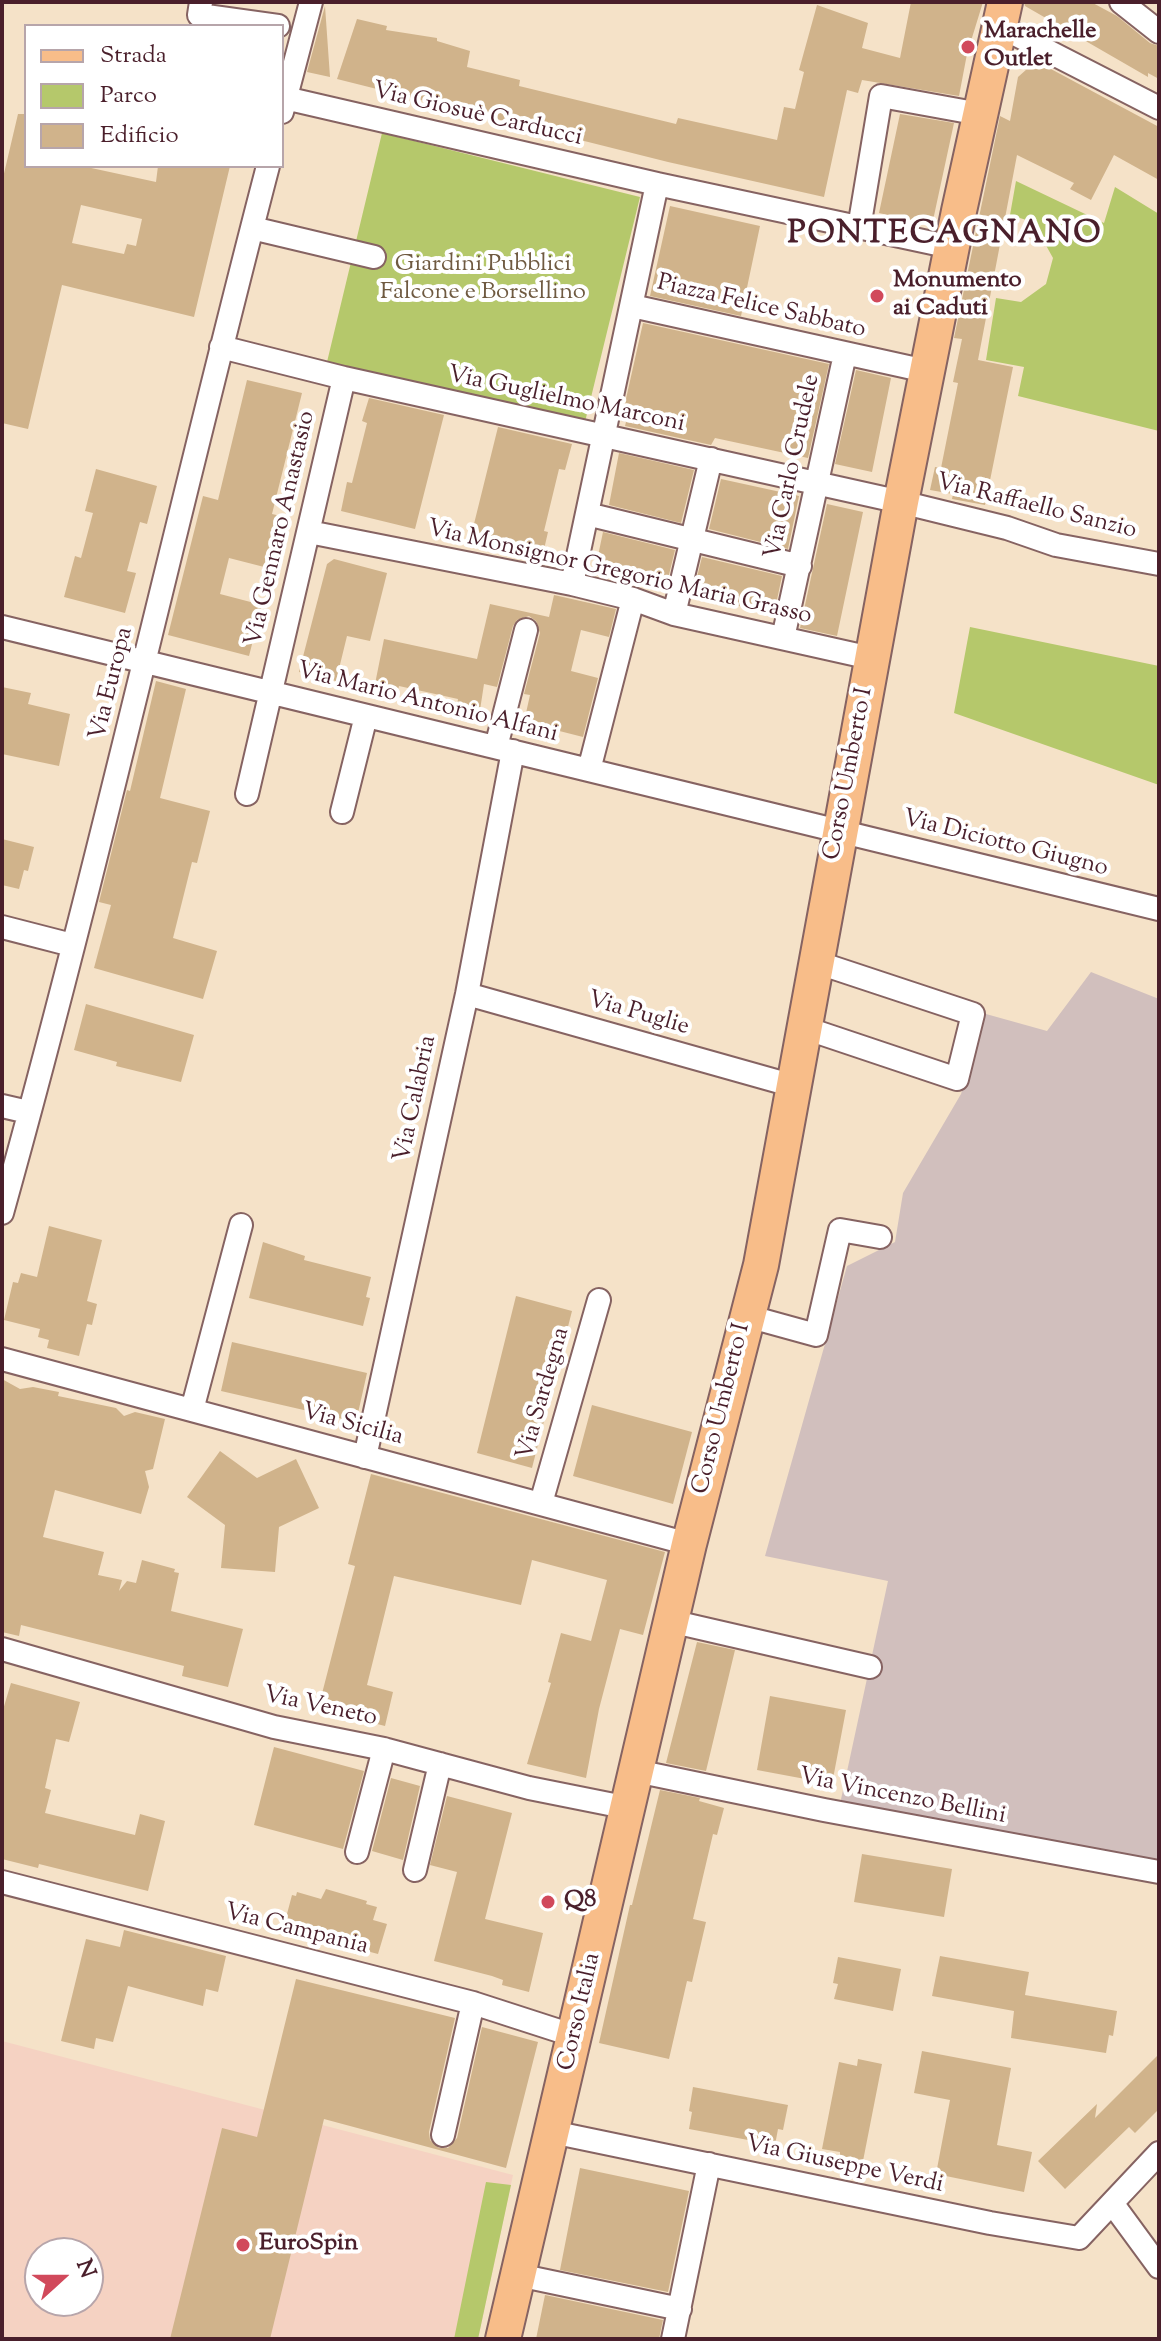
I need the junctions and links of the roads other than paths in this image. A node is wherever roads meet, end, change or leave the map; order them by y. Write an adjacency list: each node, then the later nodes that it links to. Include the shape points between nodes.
1 (201, 2): 5 (street, via 199,15)
2 (311, 2): 7 (street)
3 (1121, 2): 8 (street)
4 (1002, 14): 10 (street); 11 (main road, Corso Umberto I)
5 (265, 24)
6 (284, 27): 7 (street)
7 (305, 30): 9 (street)
8 (1159, 32)
9 (284, 105): 13 (street, Via Giosuè Carducci)
10 (1159, 108)
11 (980, 114): 15 (street, via 881,96); 16 (main road, Corso Umberto I)
12 (267, 168): 14 (street, Via Europa)
13 (657, 184): 15 (street); 18 (street, Piazza Felice Sabbato)
14 (252, 228): 17 (street); 19 (street, Via Europa)
15 (859, 228): 16 (street)
16 (951, 247): 21 (main road, Corso Umberto I)
17 (374, 257)
18 (632, 306): 20 (street, Piazza Felice Sabbato); 23 (street, Piazza Felice Sabbato)
19 (221, 347): 22 (street, Via Guglielmo Marconi); 39 (street, Via Europa)
20 (845, 354): 21 (street, Piazza Felice Sabbato); 25 (street, Via Carlo Crudele)
21 (926, 371): 26 (main road, Corso Umberto I)
22 (344, 378): 23 (street, Via Guglielmo Marconi); 28 (street, Via Gennaro Anastasio)
23 (605, 436): 24 (street, Via Guglielmo Marconi); 27 (street, Piazza Felice Sabbato)
24 (711, 459): 25 (street, Via Guglielmo Marconi); 29 (street)
25 (817, 483): 26 (street, Via Guglielmo Marconi); 31 (street, Via Carlo Crudele)
26 (901, 502): 30 (street, Via Raffaello Sanzio, via 1056,545); 38 (main road, Corso Umberto I)
27 (587, 514): 29 (street); 32 (street, Piazza Felice Sabbato)
28 (309, 532): 32 (street, Via Monsignor Gregorio Maria Grasso); 40 (street, Via Gennaro Anastasio)
29 (693, 539): 31 (street); 34 (street)
30 (1159, 564)
31 (800, 566): 37 (street, Via Carlo Crudele)
32 (572, 584): 33 (street, Via Monsignor Gregorio Maria Grasso)
33 (633, 599): 34 (street, Via Monsignor Gregorio Maria Grasso); 43 (street)
34 (674, 614): 37 (street, Via Monsignor Gregorio Maria Grasso)
35 (2, 627): 39 (street, Via Mario Antonio Alfani)
36 (526, 630): 42 (street, Via Calabria)
37 (783, 638): 38 (street, Via Monsignor Gregorio Maria Grasso)
38 (871, 658): 46 (main road, Corso Umberto I)
39 (146, 662): 40 (street, Via Mario Antonio Alfani); 49 (street, Via Europa)
40 (271, 693): 41 (street, Via Mario Antonio Alfani); 44 (street, Via Gennaro Anastasio)
41 (366, 716): 42 (street, Via Mario Antonio Alfani); 45 (street)
42 (504, 749): 43 (street, Via Mario Antonio Alfani); 51 (street, Via Calabria)
43 (589, 770): 46 (street, Via Mario Antonio Alfani)
44 (247, 794)
45 (342, 812)
46 (839, 831): 47 (street, Via Diciotto Giugno); 50 (main road, Corso Umberto I)
47 (1159, 909)
48 (2, 927): 49 (street)
49 (72, 945): 55 (street, Via Europa)
50 (816, 962): 52 (main road, Corso Umberto I); 52 (street, via 973,1014 957,1079)
51 (467, 994): 53 (street, Via Puglie); 63 (street, Via Calabria)
52 (805, 1028): 53 (main road, Corso Umberto I)
53 (794, 1086): 60 (main road, Corso Umberto I)
54 (2, 1106): 55 (street)
55 (28, 1112): 56 (street, Via Europa)
56 (2, 1213)
57 (241, 1225): 62 (street)
58 (880, 1237): 60 (street, via 840,1230 816,1335)
59 (599, 1300): 64 (street, Via Sardegna)
60 (747, 1316): 65 (main road, Corso Umberto I)
61 (2, 1359): 62 (street, Via Sicilia)
62 (192, 1410): 63 (street, Via Sicilia)
63 (365, 1457): 64 (street, Via Sicilia)
64 (541, 1503): 65 (street, Via Sicilia)
65 (689, 1544): 66 (main road, Corso Italia)
66 (670, 1621): 68 (street); 71 (main road, Corso Italia)
67 (2, 1649): 69 (street, Via Veneto, via 274,1727)
68 (870, 1667)
69 (384, 1749): 70 (street, Via Veneto); 73 (street)
70 (440, 1764): 72 (street, Via Veneto); 74 (street)
71 (636, 1771): 72 (main road, Corso Italia); 75 (street, Via Vincenzo Bellini)
72 (629, 1808): 78 (main road, Corso Italia)
73 (357, 1852)
74 (415, 1870)
75 (1159, 1872)
76 (2, 1882): 77 (street, Via Campania)
77 (473, 2003): 78 (street, Via Campania); 80 (street)
78 (575, 2036): 79 (main road, Corso Italia)
79 (552, 2132): 82 (street, Via Giuseppe Verdi); 85 (main road, Corso Italia)
80 (443, 2135)
81 (1159, 2153): 83 (street, Via Giuseppe Verdi)
82 (709, 2164): 83 (street, Via Giuseppe Verdi, via 1079,2238); 86 (street)
83 (1112, 2203): 84 (street)
84 (1159, 2267)
85 (518, 2275): 86 (street); 87 (main road, Corso Italia)
86 (680, 2309): 88 (street)
87 (503, 2339)
88 (673, 2339)

